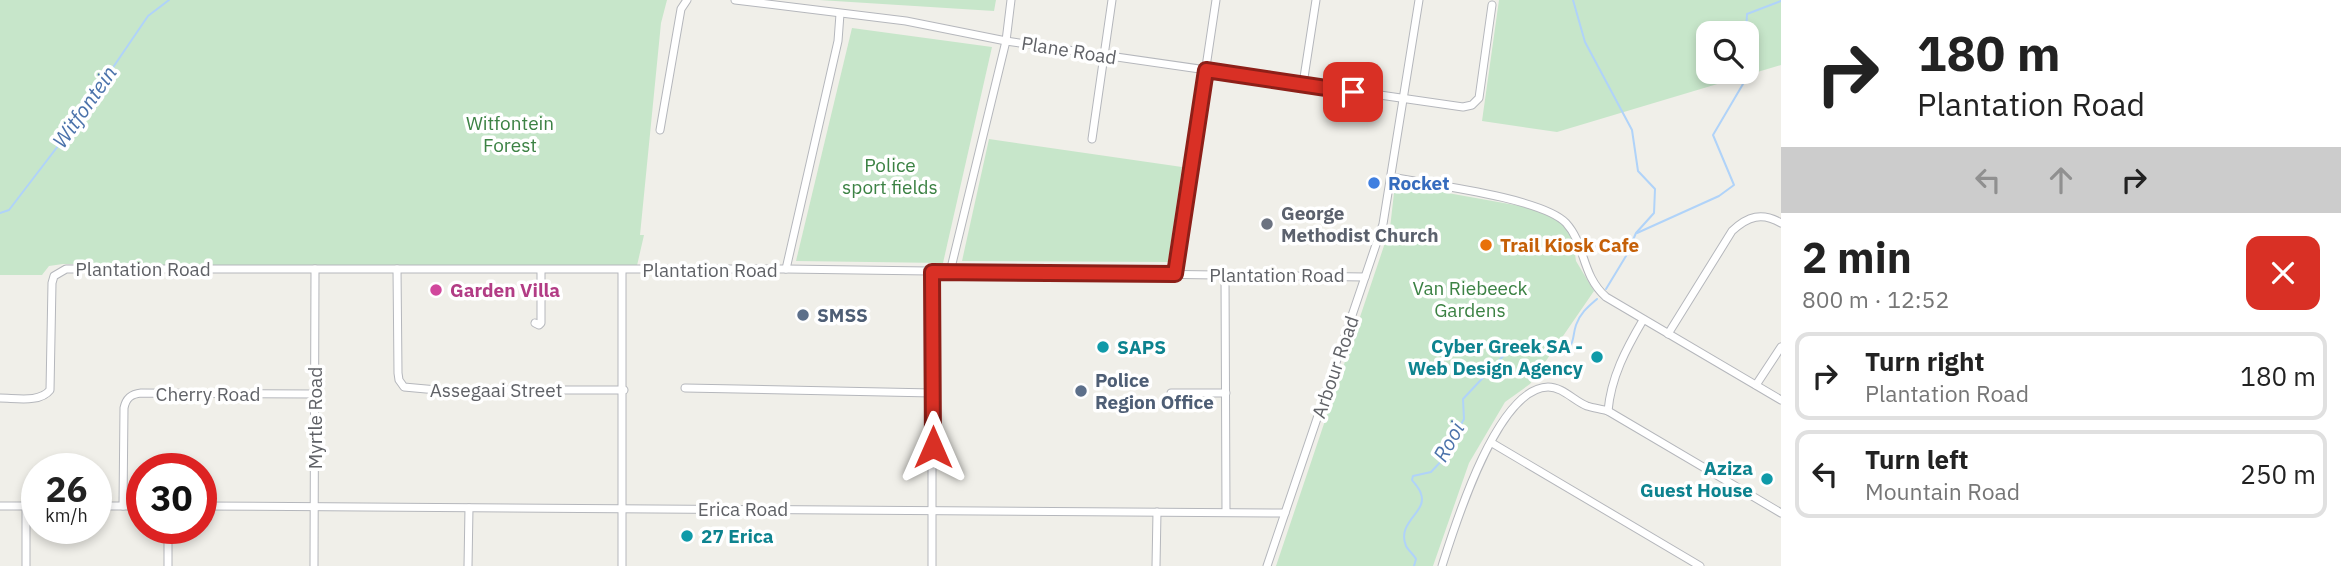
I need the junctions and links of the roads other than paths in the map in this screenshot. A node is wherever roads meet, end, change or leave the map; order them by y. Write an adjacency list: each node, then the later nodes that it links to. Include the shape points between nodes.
1 (687, 0): 15 (street, via 681,9)
2 (735, 0): 9 (street, Plane Road)
3 (1012, 0): 10 (street)
4 (1112, 0): 11 (street)
5 (1216, 0): 12 (street)
6 (1316, 0): 13 (street)
7 (1419, 0): 14 (street, Arbour Road)
8 (1492, 5): 14 (street, Plane Road, via 1476,103 1463,107)
9 (840, 14): 10 (street, Plane Road, via 940,26); 21 (street, via 838,41)
10 (1006, 41): 11 (street, Plane Road); 25 (street)
11 (1104, 56): 12 (street, Plane Road); 16 (street)
12 (1206, 70): 13 (street, Plane Road); 26 (street)
13 (1303, 84): 14 (street, Plane Road)
14 (1403, 99): 17 (street, Arbour Road)
15 (660, 130)
16 (1091, 139)
17 (1391, 177): 28 (street, Arbour Road, via 1383,224); 29 (street, via 1546,209 1572,231 1594,285)
18 (1781, 223): 31 (street, via 1761,216 1732,231)
19 (315, 269): 20 (street, Plantation Road); 39 (street, Myrtle Road); 40 (street, Plantation Road, via 71,268 57,273 52,283 50,390 38,398)
20 (397, 269): 22 (street, Plantation Road); 35 (street, Assegaai Street, via 398,373 404,387)
21 (786, 269): 23 (street, Plantation Road); 24 (street, Plantation Road)
22 (541, 270): 23 (street, Plantation Road); 30 (street, via 541,323)
23 (622, 270): 35 (street)
24 (932, 272): 25 (street, Plantation Road); 36 (street)
25 (950, 272): 26 (street, Plantation Road)
26 (1175, 274): 27 (street, Plantation Road)
27 (1225, 275): 28 (street, Plantation Road); 38 (street)
28 (1365, 277): 55 (street, Arbour Road)
29 (1643, 320): 31 (street); 42 (street, via 1619,366)
30 (535, 323)
31 (1668, 334): 33 (street)
32 (1781, 347): 33 (street)
33 (1756, 385): 41 (street)
34 (685, 388): 36 (street)
35 (624, 390): 51 (street)
36 (933, 393): 52 (street)
37 (1171, 393): 38 (street)
38 (1226, 393): 54 (street)
39 (315, 394): 47 (street, Cherry Road, via 131,395 124,408); 49 (street, Myrtle Road)
40 (0, 398)
41 (1781, 400)
42 (1608, 411): 43 (street, via 1544,387 1518,402); 56 (street)
43 (1492, 443): 67 (street, via 1468,487); 68 (street)
44 (0, 506): 45 (street)
45 (21, 506)
46 (112, 506): 47 (street)
47 (123, 506)
48 (217, 506): 49 (street, Erica Road)
49 (314, 507): 50 (street, Erica Road); 61 (street, Myrtle Road)
50 (469, 508): 51 (street, Erica Road); 62 (street)
51 (623, 508): 52 (street, Erica Road); 63 (street)
52 (933, 510): 53 (street, Erica Road); 64 (street)
53 (1157, 512): 54 (street, Erica Road); 65 (street)
54 (1226, 512): 55 (street, Erica Road)
55 (1285, 513): 66 (street, Arbour Road)
56 (1781, 513)
57 (26, 544): 59 (street)
58 (168, 544): 60 (street)
59 (26, 566)
60 (168, 566)
61 (314, 566)
62 (468, 566)
63 (622, 566)
64 (932, 566)
65 (1156, 566)
66 (1267, 566)
67 (1442, 566)
68 (1700, 566)

